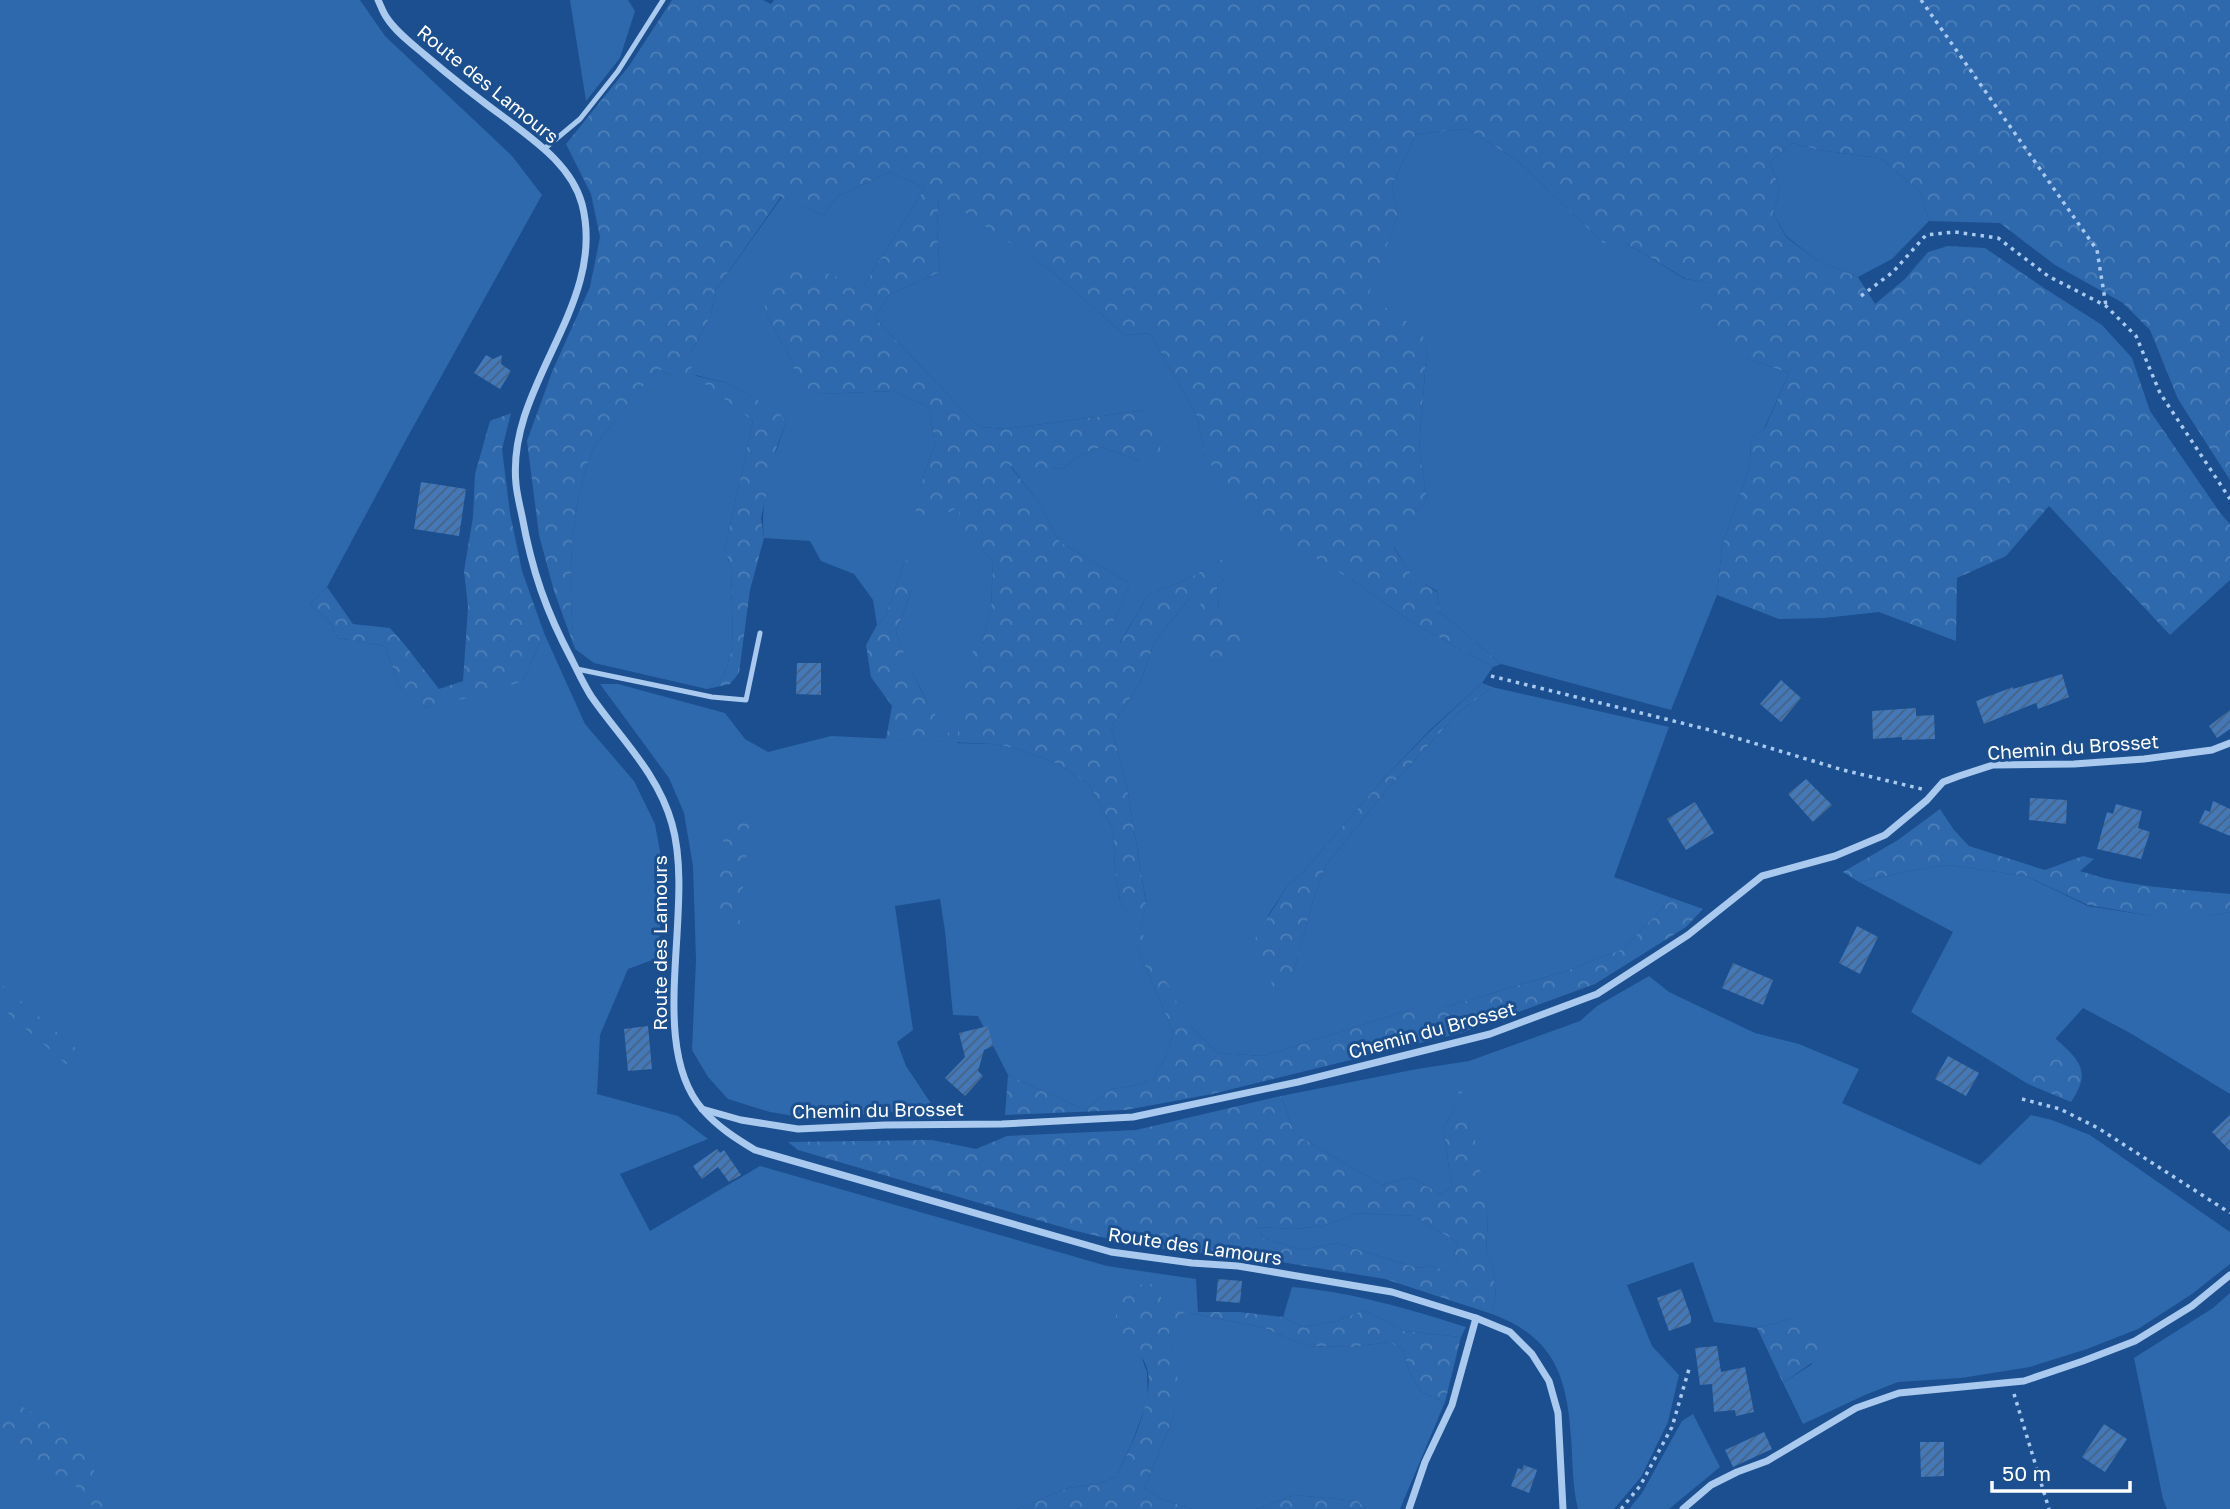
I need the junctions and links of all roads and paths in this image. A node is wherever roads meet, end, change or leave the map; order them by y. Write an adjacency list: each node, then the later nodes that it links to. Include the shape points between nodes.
1 (378, 0): 4 (street, Route des Lamours, via 408,41)
2 (663, 0): 4 (lane, via 618,71 580,119)
3 (1921, 0): 6 (path, via 2097,250)
4 (544, 149): 9 (street, Route des Lamours, via 566,172 580,199 587,227 586,261 531,398 517,445 516,483 539,590)
5 (1861, 296): 6 (path, via 1893,272 1926,235 1955,232 1998,238 2048,276)
6 (2106, 306): 7 (path, via 2136,337 2160,393)
7 (2230, 499)
8 (760, 633): 9 (lane, via 746,701)
9 (577, 669): 14 (street, Route des Lamours, via 590,695 654,779 671,822 681,880 674,1030 685,1084)
10 (1491, 676): 12 (path)
11 (2230, 743): 12 (street, Chemin du Brosset, via 2144,760 1993,765 1943,782)
12 (1934, 792): 14 (street, Chemin du Brosset, via 1885,835 1835,856 1762,876 1688,935 1597,994 1490,1034 1133,1117 798,1129)
13 (2022, 1099): 15 (path, via 2060,1109 2098,1128)
14 (701, 1108): 17 (street, Route des Lamours, via 726,1133 755,1150 1111,1252 1238,1266 1392,1292)
15 (2230, 1213)
16 (2230, 1275): 19 (street, via 2192,1306 2135,1341)
17 (1476, 1318): 20 (street, via 1452,1405); 21 (street, Route des Lamours, via 1510,1332 1532,1354 1549,1381 1558,1413)
18 (1689, 1369): 22 (path, via 1672,1427 1640,1486)
19 (2010, 1382): 23 (street, via 1899,1393 1856,1408 1767,1461 1711,1485); 24 (path)
20 (1409, 1509)
21 (1563, 1509)
22 (1621, 1509)
23 (1683, 1509)
24 (2049, 1509)

